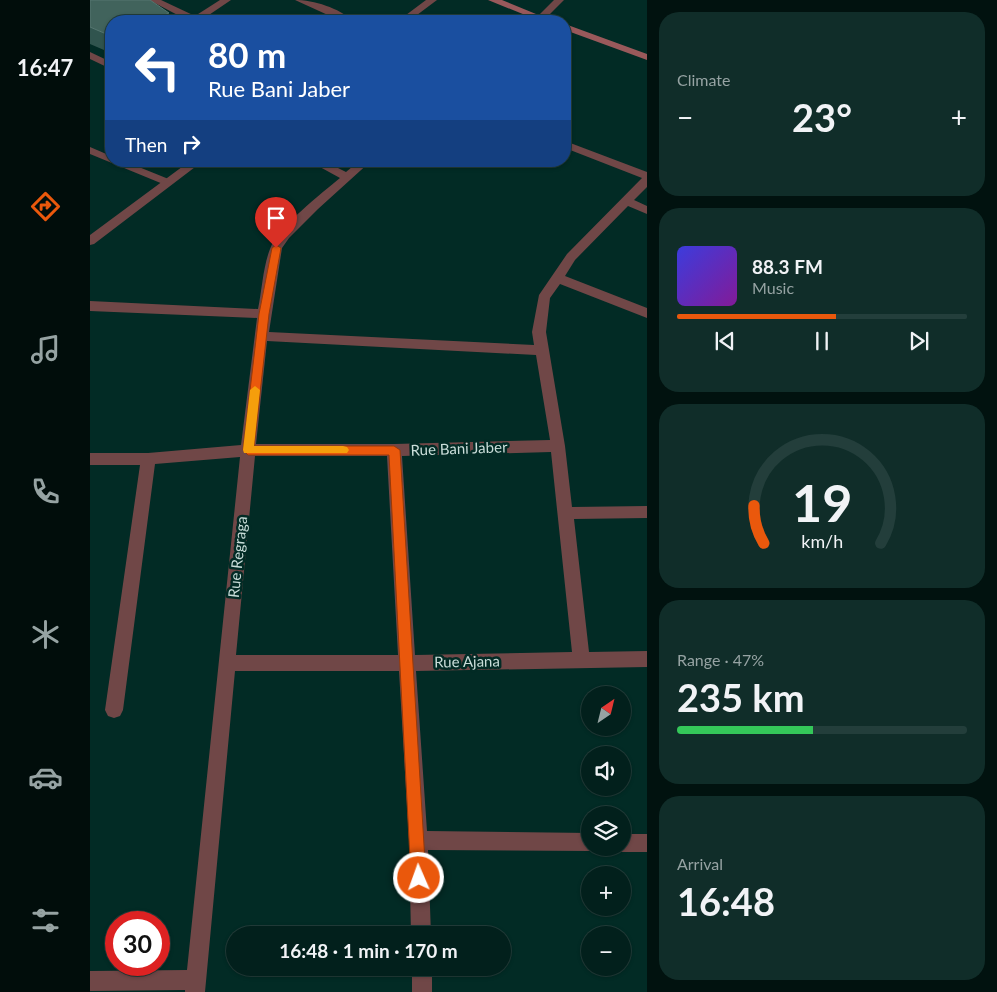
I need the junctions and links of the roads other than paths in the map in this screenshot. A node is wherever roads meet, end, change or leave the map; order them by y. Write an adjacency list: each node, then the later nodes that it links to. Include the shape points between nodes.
1 (154, 0): 8 (street)
2 (226, 0): 9 (street)
3 (300, 0): 7 (street)
4 (432, 0): 12 (street)
5 (493, 0): 13 (street)
6 (559, 0): 14 (street)
7 (332, 12): 10 (street); 11 (street)
8 (183, 15)
9 (204, 15)
10 (327, 15)
11 (337, 15)
12 (411, 15)
13 (530, 15)
14 (546, 15)
15 (571, 29): 17 (street)
16 (91, 57): 18 (street)
17 (647, 57)
18 (105, 63)
19 (571, 146): 27 (street)
20 (90, 150): 21 (lane)
21 (105, 157)
22 (128, 167): 28 (lane)
23 (189, 167): 28 (street)
24 (327, 167): 26 (street)
25 (359, 167): 26 (street, Rue Regraga)
26 (348, 177): 35 (street, Rue Regraga, via 308,212 276,248)
27 (647, 178): 29 (street)
28 (167, 182): 31 (street)
29 (626, 201): 30 (street); 32 (street, via 571,257)
30 (647, 210)
31 (90, 241)
32 (557, 278): 34 (street); 37 (street, via 544,298 539,332)
33 (90, 306): 35 (street)
34 (647, 313)
35 (264, 314): 36 (street, Rue Regraga)
36 (261, 336): 37 (street); 39 (street, Rue Regraga)
37 (542, 350): 38 (street)
38 (558, 446): 40 (street, Rue Bani Jaber); 44 (street)
39 (248, 450): 40 (street, Rue Bani Jaber); 41 (street, Rue Bani Jaber); 47 (street, Rue Regraga)
40 (394, 450): 48 (street)
41 (148, 458): 42 (street, Rue Bani Jaber); 49 (street)
42 (90, 459)
43 (647, 512): 44 (street)
44 (564, 513): 46 (street)
45 (647, 659): 46 (street, Rue Ajana)
46 (581, 660): 48 (street, Rue Ajana)
47 (227, 663): 48 (street, Rue Ajana); 57 (street, Rue Regraga)
48 (406, 664): 50 (street)
49 (114, 710)
50 (418, 840): 51 (street); 54 (street)
51 (581, 842)
52 (631, 843): 53 (street)
53 (647, 843)
54 (420, 926)
55 (422, 976): 58 (street)
56 (90, 981): 57 (street)
57 (196, 986)
58 (422, 992)

